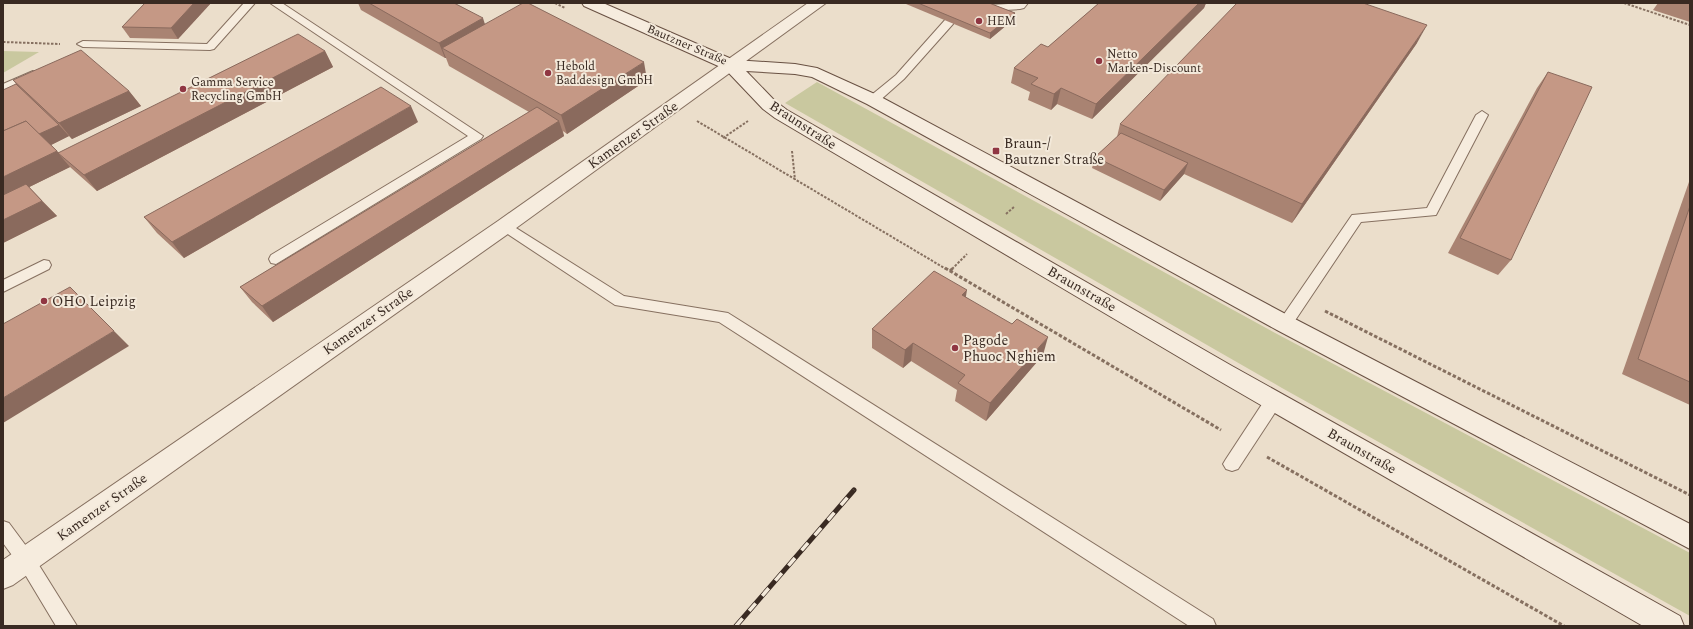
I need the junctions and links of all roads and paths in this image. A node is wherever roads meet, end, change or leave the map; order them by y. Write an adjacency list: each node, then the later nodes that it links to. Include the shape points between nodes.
1 (250, 3): 13 (lane, via 210,47 104,45)
2 (274, 3): 24 (lane, via 477,136)
3 (590, 3): 14 (main road, Bautzner Straße)
4 (818, 3): 14 (main road, Bautzner Straße)
5 (1023, 3): 9 (lane, via 1020,6)
6 (1624, 3): 8 (path)
7 (1636, 3): 8 (path)
8 (1635, 6): 11 (path)
9 (988, 8)
10 (949, 22): 17 (lane, via 900,77)
11 (1690, 25)
12 (3, 42): 13 (path)
13 (83, 49)
14 (731, 65): 17 (main road, via 817,73); 22 (main road, Kamenzer Straße); 29 (main road, Braunstraße, via 781,114)
15 (46, 69): 16 (lane)
16 (3, 88)
17 (874, 100): 28 (main road)
18 (1482, 115): 28 (lane, via 1431,212 1357,218)
19 (751, 119): 21 (path)
20 (696, 120): 21 (path)
21 (723, 138): 26 (path)
22 (505, 226): 34 (main road, Kamenzer Straße); 37 (lane, via 620,301 723,317)
23 (970, 251): 26 (path)
24 (276, 259)
25 (44, 265): 27 (lane)
26 (950, 271): 30 (path)
27 (3, 287)
28 (1285, 324): 33 (main road)
29 (1274, 400): 30 (lane); 39 (main road, Braunstraße)
30 (1245, 444): 31 (lane); 38 (path)
31 (1232, 464)
32 (3, 529): 34 (lane)
33 (1690, 537)
34 (26, 560): 35 (main road, Kamenzer Straße); 36 (lane)
35 (3, 576)
36 (67, 626)
37 (1206, 626)
38 (1564, 626)
39 (1670, 626)

